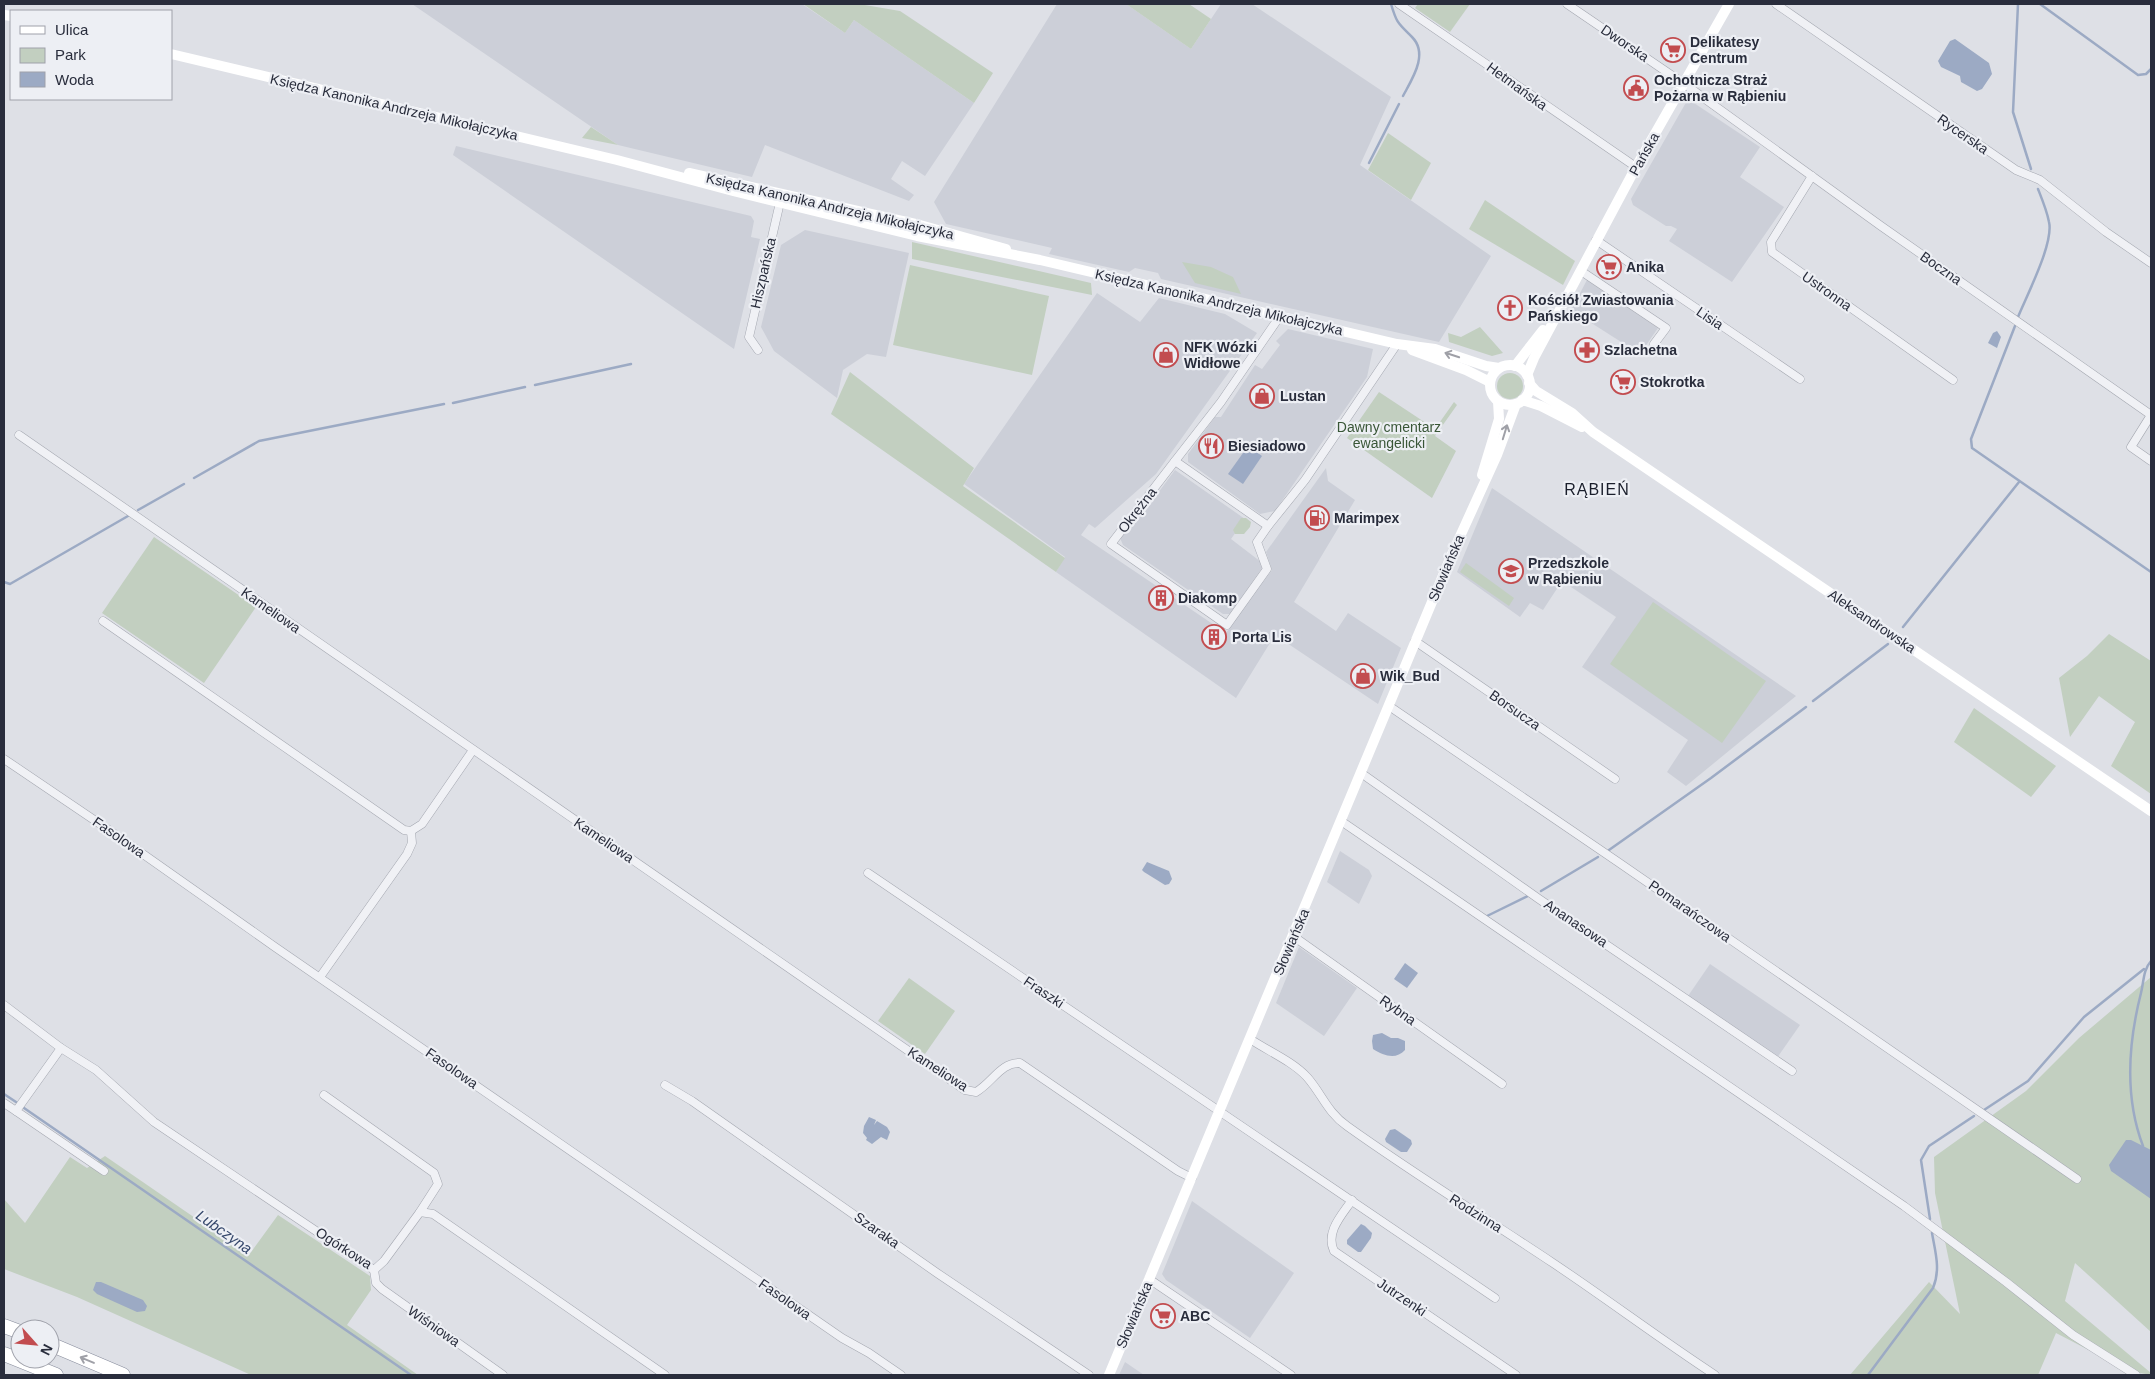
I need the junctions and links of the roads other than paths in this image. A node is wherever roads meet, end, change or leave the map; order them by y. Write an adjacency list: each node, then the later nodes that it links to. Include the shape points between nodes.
1 (1399, 4): 7 (street, Hetmańska)
2 (1567, 4): 6 (street, Dworska)
3 (1729, 4): 6 (main road, Pańska)
4 (1776, 4): 14 (street, Rycerska, via 2016,170 2040,180)
5 (172, 54): 9 (main road, Księdza Kanonika Andrzeja Mikołajczyka)
6 (1683, 83): 7 (main road, Pańska); 8 (street, Boczna)
7 (1636, 168): 12 (main road, Pańska)
8 (1812, 176): 25 (street, Ustronna, via 1771,242 1772,252); 31 (street, Boczna, via 2151,415 2131,447)
9 (781, 198): 10 (main road, Księdza Kanonika Andrzeja Mikołajczyka); 11 (main road, Księdza Kanonika Andrzeja Mikołajczyka); 20 (street, Hiszpańska, via 749,337)
10 (920, 225): 11 (street); 13 (main road, Księdza Kanonika Andrzeja Mikołajczyka)
11 (917, 236): 13 (main road, Księdza Kanonika Andrzeja Mikołajczyka)
12 (1596, 240): 15 (main road, Pańska); 24 (street, Lisia)
13 (1040, 260): 17 (main road, Księdza Kanonika Andrzeja Mikołajczyka)
14 (2151, 263)
15 (1581, 270): 16 (main road, Pańska); 19 (street, via 1666,328)
16 (1561, 305): 21 (main road, Pańska); 23 (main road, Pańska)
17 (1280, 316): 18 (main road, Księdza Kanonika Andrzeja Mikołajczyka); 32 (street, Okrężna)
18 (1397, 344): 22 (main road, Księdza Kanonika Andrzeja Mikołajczyka, one-way to 18, via 1435,349); 26 (main road, Księdza Kanonika Andrzeja Mikołajczyka); 34 (street, Okrężna, via 1305,480)
19 (1654, 344)
20 (758, 350)
21 (1515, 366): 22 (main road); 23 (main road, via 1522,369)
22 (1499, 368): 26 (main road)
23 (1528, 379): 28 (main road, via 1527,394); 29 (main road, Aleksandrowska, via 1536,391)
24 (1800, 379)
25 (1953, 380)
26 (1490, 382): 27 (main road, via 1492,394)
27 (1498, 401): 28 (main road, via 1508,405); 33 (main road, Słowiańska, via 1499,419)
28 (1519, 402): 29 (main road, Aleksandrowska, via 1541,406); 33 (main road, Słowiańska, one-way to 28)
29 (1593, 432): 42 (main road, Aleksandrowska)
30 (19, 435): 38 (street, Kameliowa)
31 (2151, 461)
32 (1175, 462): 34 (street); 34 (street, Okrężna, via 1111,544 1227,625 1267,569 1257,542)
33 (1472, 508): 36 (main road, Słowiańska)
34 (1268, 526)
35 (103, 621): 44 (street, via 404,830)
36 (1416, 641): 37 (main road, Słowiańska); 41 (street, Borsucza)
37 (1389, 706): 40 (main road, Słowiańska); 60 (street, Pomarańczowa)
38 (473, 750): 44 (street, via 422,824); 59 (street, Kameliowa, via 965,1090 976,1092 1005,1066 1020,1064)
39 (4, 759): 47 (street, Fasolowa)
40 (1361, 773): 43 (main road, Słowiańska); 51 (street, Ananasowa)
41 (1615, 779)
42 (2151, 811)
43 (1341, 821): 46 (main road, Słowiańska); 78 (street, via 1904,1206 2073,1335)
44 (411, 831): 47 (street, via 412,843 407,854)
45 (868, 873): 57 (street, Fraszki)
46 (1293, 936): 49 (main road, Słowiańska); 52 (street, Rybna)
47 (320, 977): 72 (street, Fasolowa, via 842,1338)
48 (4, 1005): 50 (street, Ogórkowa)
49 (1250, 1039): 57 (main road, Słowiańska); 77 (street, Rodzinna, via 1308,1078 1330,1112 1346,1125)
50 (62, 1048): 56 (street); 63 (street, Ogórkowa, via 96,1070 154,1122)
51 (1792, 1071)
52 (1502, 1084)
53 (665, 1085): 73 (street, Szaraka)
54 (324, 1095): 62 (street, Ogórkowa, via 434,1173 438,1184)
55 (4, 1102): 56 (street)
56 (16, 1111): 58 (street)
57 (1220, 1111): 59 (main road, Słowiańska); 61 (street)
58 (104, 1171)
59 (1192, 1178): 64 (main road, Słowiańska)
60 (2077, 1179)
61 (1352, 1200): 65 (street); 76 (street, Jutrzenki, via 1331,1233 1334,1250)
62 (420, 1212): 63 (street, Ogórkowa); 71 (street, via 433,1214)
63 (374, 1270): 70 (street, Wiśniowa, via 376,1283 382,1289)
64 (1149, 1278): 74 (main road, Słowiańska); 75 (street)
65 (1495, 1298)
66 (60, 1348): 69 (highway, one-way to 66)
67 (4, 1354): 68 (highway)
68 (56, 1375)
69 (123, 1375)
70 (503, 1375)
71 (666, 1375)
72 (901, 1375)
73 (1089, 1375)
74 (1109, 1375)
75 (1291, 1375)
76 (1516, 1375)
77 (1715, 1375)
78 (2136, 1375)

